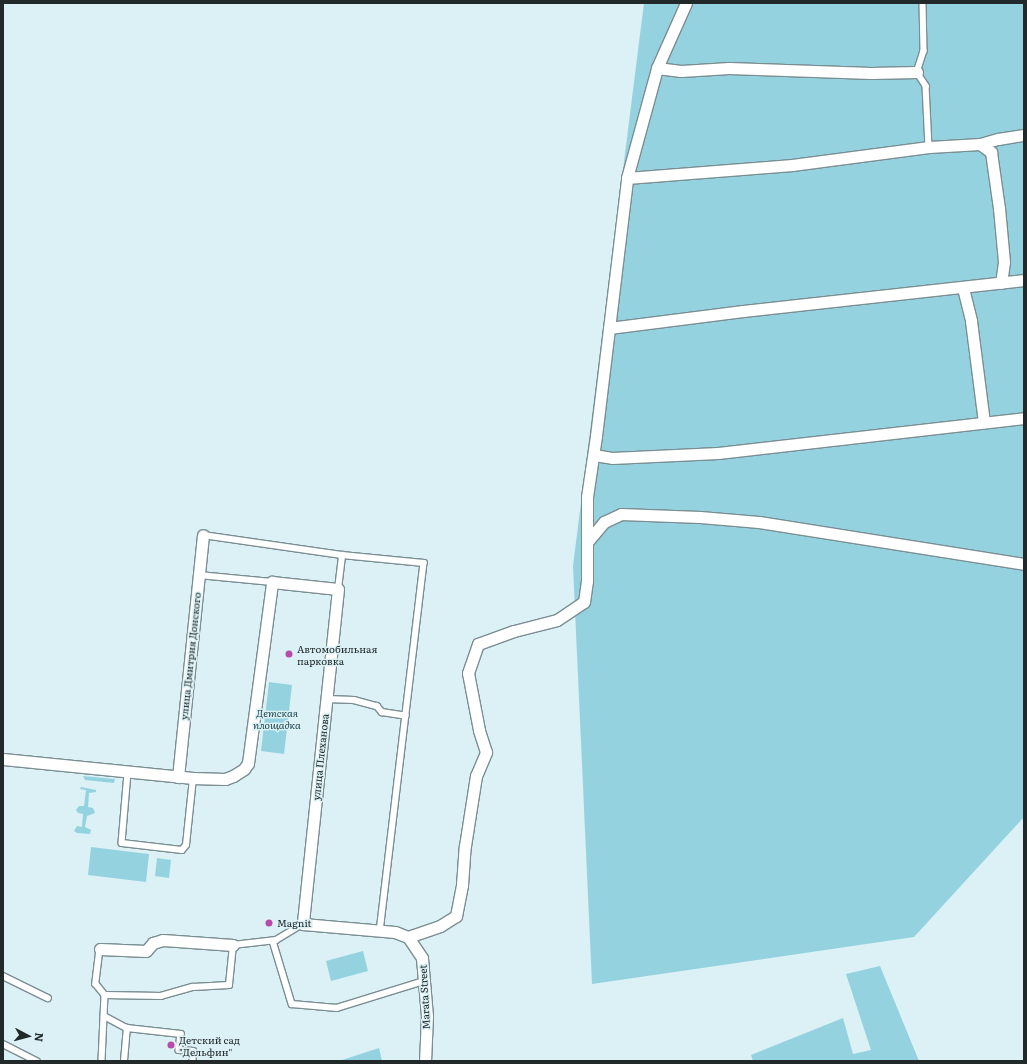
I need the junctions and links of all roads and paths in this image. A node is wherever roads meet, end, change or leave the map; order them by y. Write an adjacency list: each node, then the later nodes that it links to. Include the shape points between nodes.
1 (686, 3): 3 (street)
2 (923, 3): 4 (lane, via 924,51)
3 (657, 68): 4 (street); 8 (street)
4 (917, 72): 7 (lane, via 926,86)
5 (1024, 136): 6 (street)
6 (980, 144): 7 (street); 10 (street, via 991,152 1004,262)
7 (928, 147): 8 (street, via 792,165)
8 (627, 178): 12 (street)
9 (1024, 280): 10 (street)
10 (1001, 283): 11 (street)
11 (963, 288): 12 (street); 14 (street, via 971,321)
12 (609, 328): 15 (street)
13 (1024, 418): 14 (street)
14 (984, 422): 15 (street, via 718,452 612,458)
15 (594, 455): 17 (street, via 587,497)
16 (203, 535): 18 (lane); 20 (street, улица Дмитрия Донского)
17 (588, 541): 19 (street, via 604,522 621,514 700,517 774,524); 31 (street, via 584,602 557,620 478,644 468,673 486,752 476,776 456,916 440,926)
18 (342, 555): 22 (lane); 24 (lane, via 424,563)
19 (1024, 564)
20 (199, 575): 21 (lane); 27 (street, улица Дмитрия Донского)
21 (272, 582): 22 (street); 28 (street, via 248,763 244,770 226,779)
22 (338, 589): 23 (street, улица Плеханова)
23 (327, 699): 24 (lane, via 354,700 377,706 382,712); 29 (street, улица Плеханова)
24 (406, 716): 30 (lane)
25 (3, 759): 26 (street)
26 (128, 773): 27 (street); 28 (lane, via 122,843 182,850 186,845)
27 (178, 777): 28 (street)
28 (193, 778)
29 (302, 924): 30 (street); 32 (lane)
30 (380, 931): 31 (street, via 395,932)
31 (408, 937): 36 (street, Marata Street, via 422,958)
32 (273, 941): 33 (lane); 36 (lane, via 292,1004 337,1008)
33 (233, 945): 34 (street, via 163,940 153,943 146,951); 37 (lane, via 229,985 193,987 161,996)
34 (100, 949): 37 (lane, via 96,984)
35 (3, 976): 38 (lane)
36 (424, 981): 46 (street, Marata Street, via 427,1016)
37 (105, 995): 39 (lane)
38 (48, 998)
39 (104, 1016): 40 (lane); 43 (lane)
40 (127, 1028): 44 (lane); 45 (lane, via 180,1034 179,1050 193,1051)
41 (3, 1044): 42 (lane)
42 (37, 1061)
43 (102, 1061)
44 (124, 1061)
45 (193, 1061)
46 (425, 1061)

